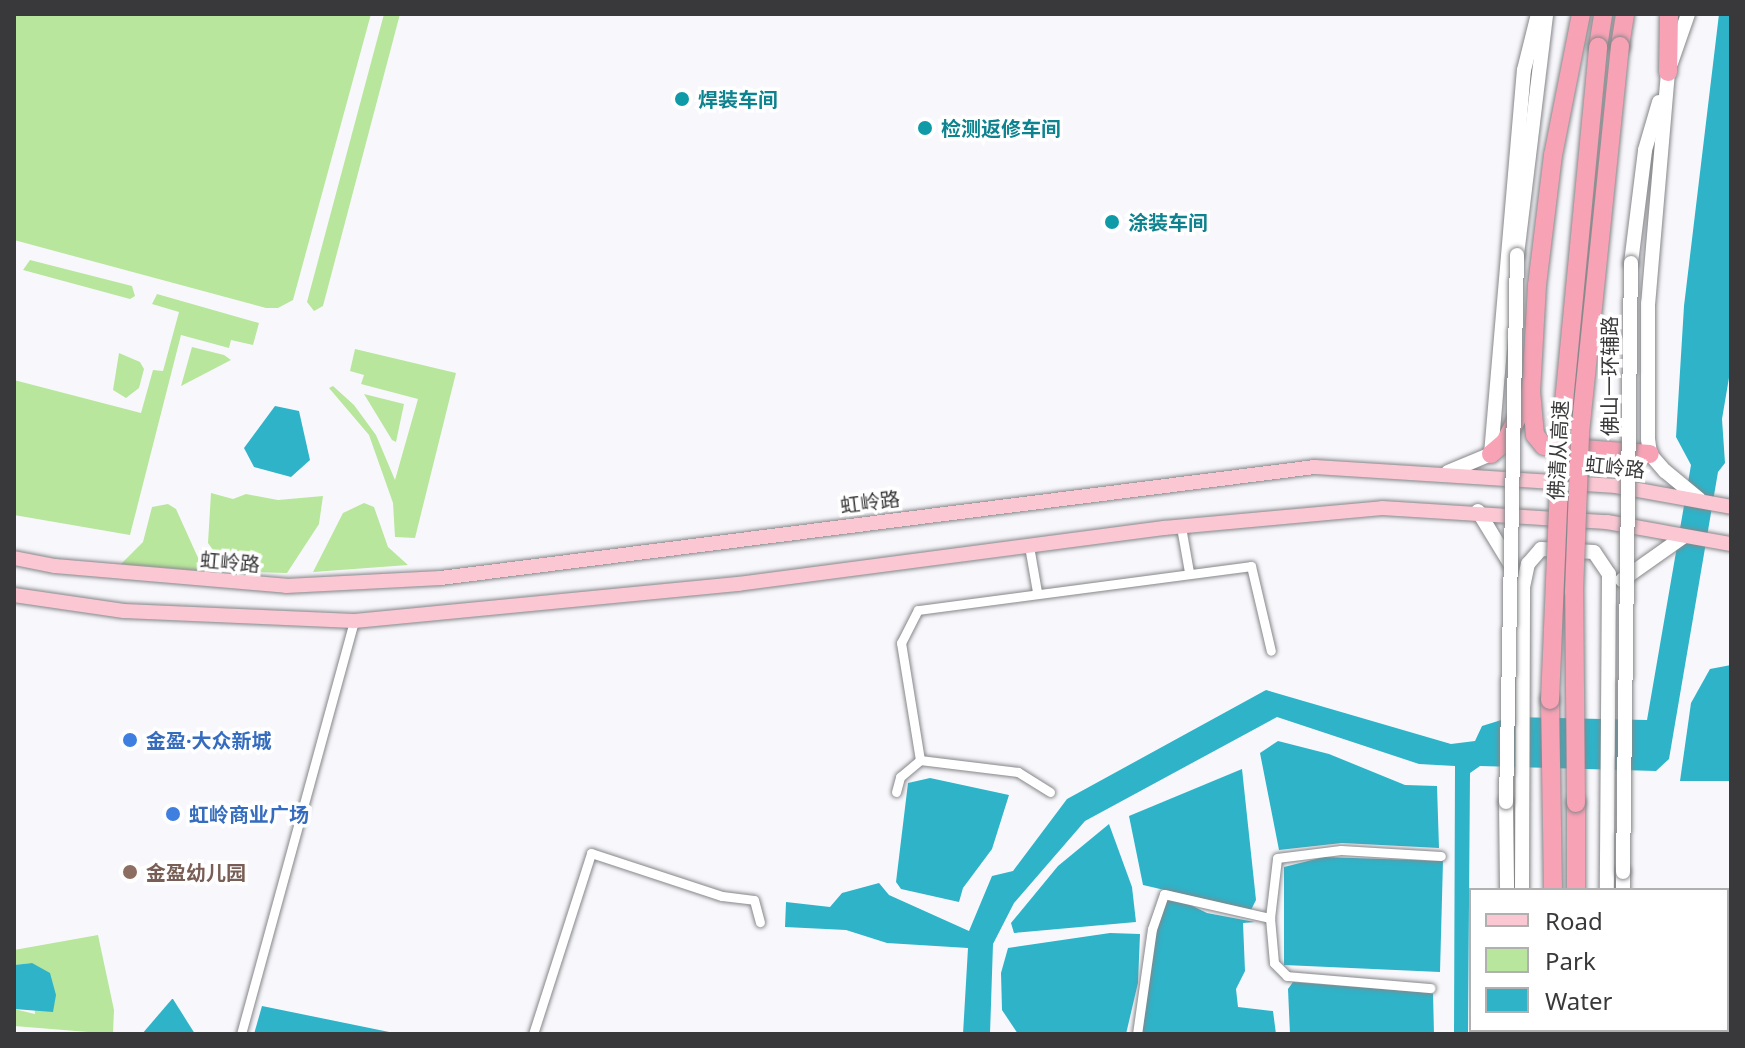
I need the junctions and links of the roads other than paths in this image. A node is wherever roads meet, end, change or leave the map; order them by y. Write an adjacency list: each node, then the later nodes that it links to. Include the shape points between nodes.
1 (1538, 14): 10 (main road, via 1524,70)
2 (1546, 14): 32 (main road, bridge, via 1517,255)
3 (1581, 14): 9 (highway, via 1553,155)
4 (1603, 14): 34 (highway, 佛清从高速, bridge, via 1561,433 1550,700)
5 (1625, 14): 35 (highway, 佛清从高速, bridge, via 1580,433 1574,592)
6 (1669, 14): 8 (highway)
7 (1688, 14): 8 (main road, 佛山一环辅路)
8 (1668, 72): 11 (main road, via 1648,303); 37 (main road, 佛山一环辅路, bridge, via 1645,150 1631,263)
9 (1531, 391): 10 (highway, via 1505,442); 11 (highway, via 1535,435 1544,446)
10 (1491, 454): 12 (main road)
11 (1650, 454): 13 (main road)
12 (1448, 472): 13 (main road, 虹岭路); 20 (main road, 虹岭路, via 1315,467 484,573 339,584 223,582)
13 (1682, 493): 14 (main road, 虹岭路)
14 (1731, 507)
15 (1478, 511): 16 (main road, via 1382,508); 17 (main road, via 1607,522); 22 (main road)
16 (1181, 527): 19 (main road); 21 (street)
17 (1683, 537): 18 (main road); 25 (main road, via 1635,566 1618,584)
18 (1731, 544)
19 (1029, 546): 23 (street); 26 (main road, via 738,584)
20 (14, 558)
21 (1189, 572): 23 (street); 27 (street, via 1251,566)
22 (1523, 587): 25 (main road, via 1528,564 1541,549 1594,552 1609,574); 33 (main road)
23 (1037, 592): 28 (street, via 918,610 901,643)
24 (14, 595): 26 (main road, via 124,611)
25 (1611, 606): 36 (main road)
26 (354, 621): 41 (street)
27 (1271, 651)
28 (920, 760): 29 (street, via 900,777); 30 (street, via 1018,772)
29 (896, 792)
30 (1050, 792)
31 (1441, 856): 38 (street, via 1341,850 1277,858)
32 (1507, 888)
33 (1522, 888)
34 (1553, 888)
35 (1576, 888)
36 (1607, 888)
37 (1623, 888)
38 (1270, 918): 40 (street, via 1274,963 1287,976); 43 (street, via 1164,894 1152,929)
39 (760, 922): 42 (street, via 754,900 722,896 591,853)
40 (1430, 988)
41 (241, 1034)
42 (533, 1034)
43 (1137, 1034)

